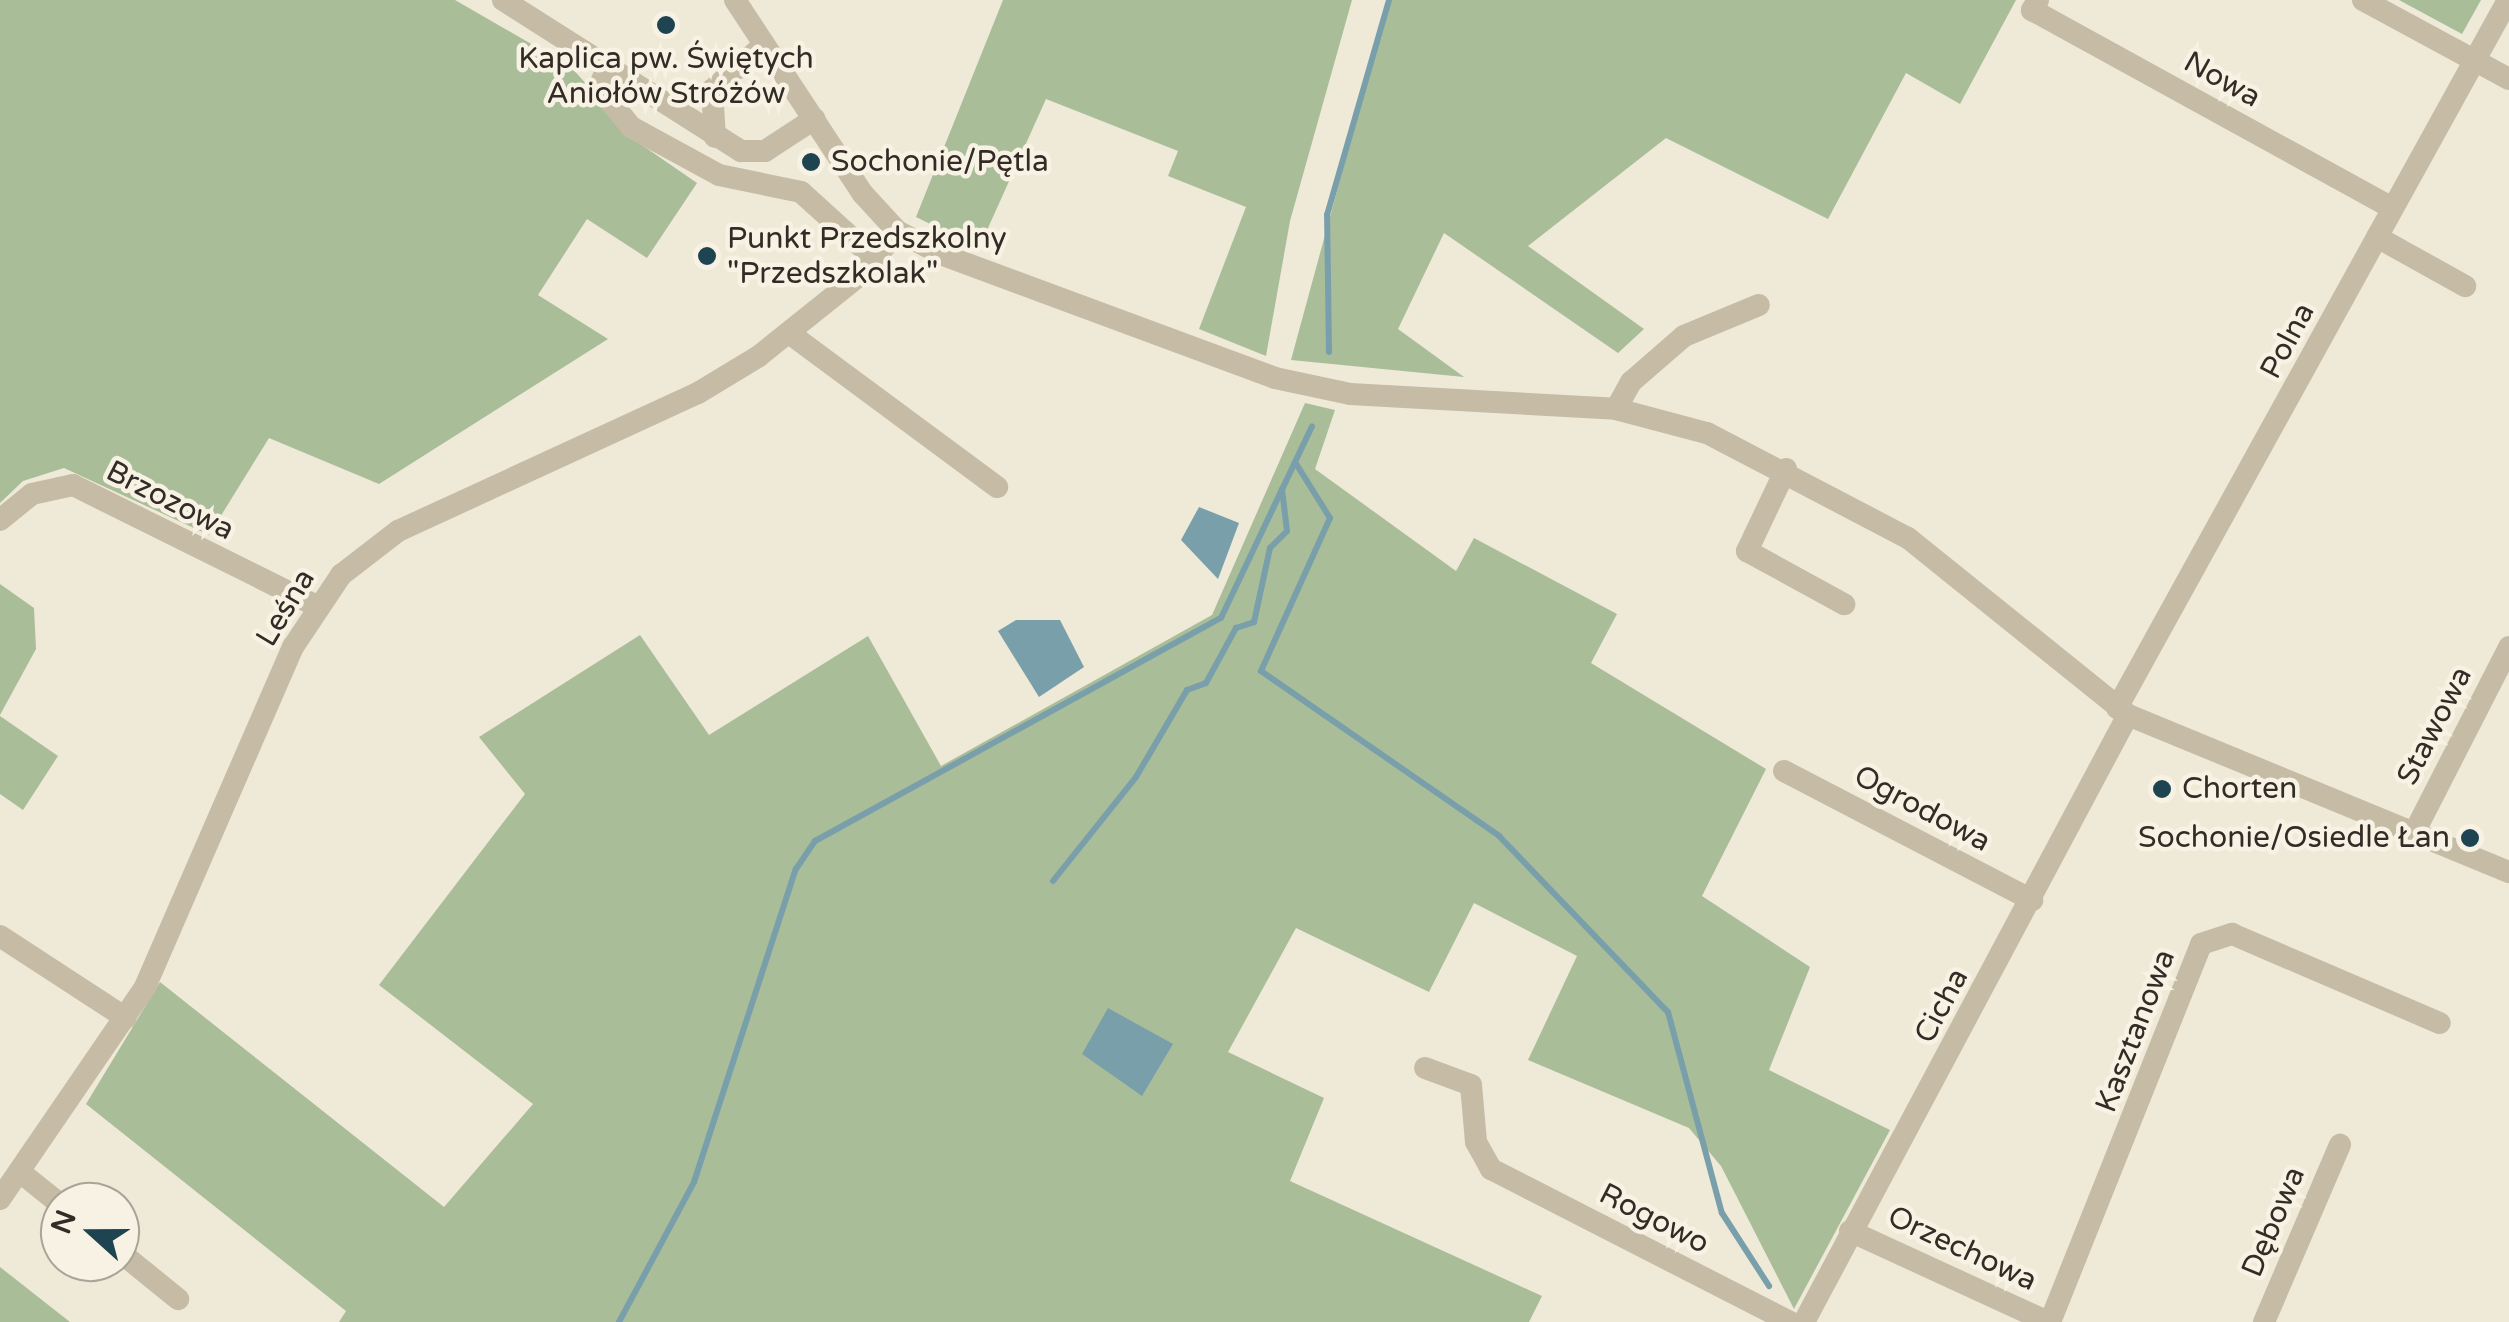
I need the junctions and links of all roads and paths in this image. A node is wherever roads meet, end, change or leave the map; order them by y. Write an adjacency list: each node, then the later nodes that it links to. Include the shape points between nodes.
1 (504, 0): 8 (street)
2 (735, 0): 6 (street)
3 (2038, 0): 12 (street, Nowa, via 2032,10)
4 (2362, 0): 7 (street)
5 (2508, 0): 7 (street, Polna)
6 (764, 44): 10 (street); 11 (street, via 712,90)
7 (2474, 60): 9 (street); 12 (street, Polna)
8 (608, 66): 11 (street); 15 (street, via 599,87 631,126 719,174 801,192)
9 (2509, 79)
10 (814, 119): 11 (street, via 756,152); 13 (street)
11 (714, 136)
12 (2392, 208): 14 (street, Polna)
13 (897, 231): 15 (street, Leśna); 19 (street, via 1275,378 1350,394)
14 (2377, 237): 16 (street); 26 (street, Polna)
15 (875, 258): 18 (street, Leśna)
16 (2466, 286)
17 (1759, 304): 19 (street, via 1684,336 1631,382)
18 (789, 333): 21 (street); 24 (street, Leśna, via 698,393 398,532)
19 (1616, 409): 20 (street, via 1707,432)
20 (1786, 469): 23 (street, via 1747,551); 26 (street, via 1936,558)
21 (997, 487)
22 (0, 520): 24 (street, Brzozowa, via 32,494 73,485)
23 (1844, 604)
24 (316, 606): 32 (street, Leśna)
25 (2509, 647): 28 (street, Stawowa)
26 (2122, 712): 28 (street); 30 (street, Cicha)
27 (1784, 771): 30 (street, Ogrodowa)
28 (2414, 833): 29 (street)
29 (2509, 872)
30 (2032, 900): 39 (street, Cicha)
31 (0, 936): 32 (street)
32 (126, 1018): 36 (street, Leśna)
33 (2440, 1023): 44 (street, Kasztanowa, via 2232,934 2201,944)
34 (1425, 1068): 42 (street, Rogowo, via 1471,1085 1476,1142 1491,1169)
35 (2340, 1145): 45 (street, Dębowa)
36 (20, 1172): 37 (street); 38 (street, Leśna)
37 (40, 1188)
38 (0, 1199)
39 (1850, 1231): 43 (street, Cicha); 44 (street, Orzechowa)
40 (140, 1268): 41 (street)
41 (178, 1299)
42 (1790, 1322)
43 (1804, 1322)
44 (2049, 1322)
45 (2264, 1322)

